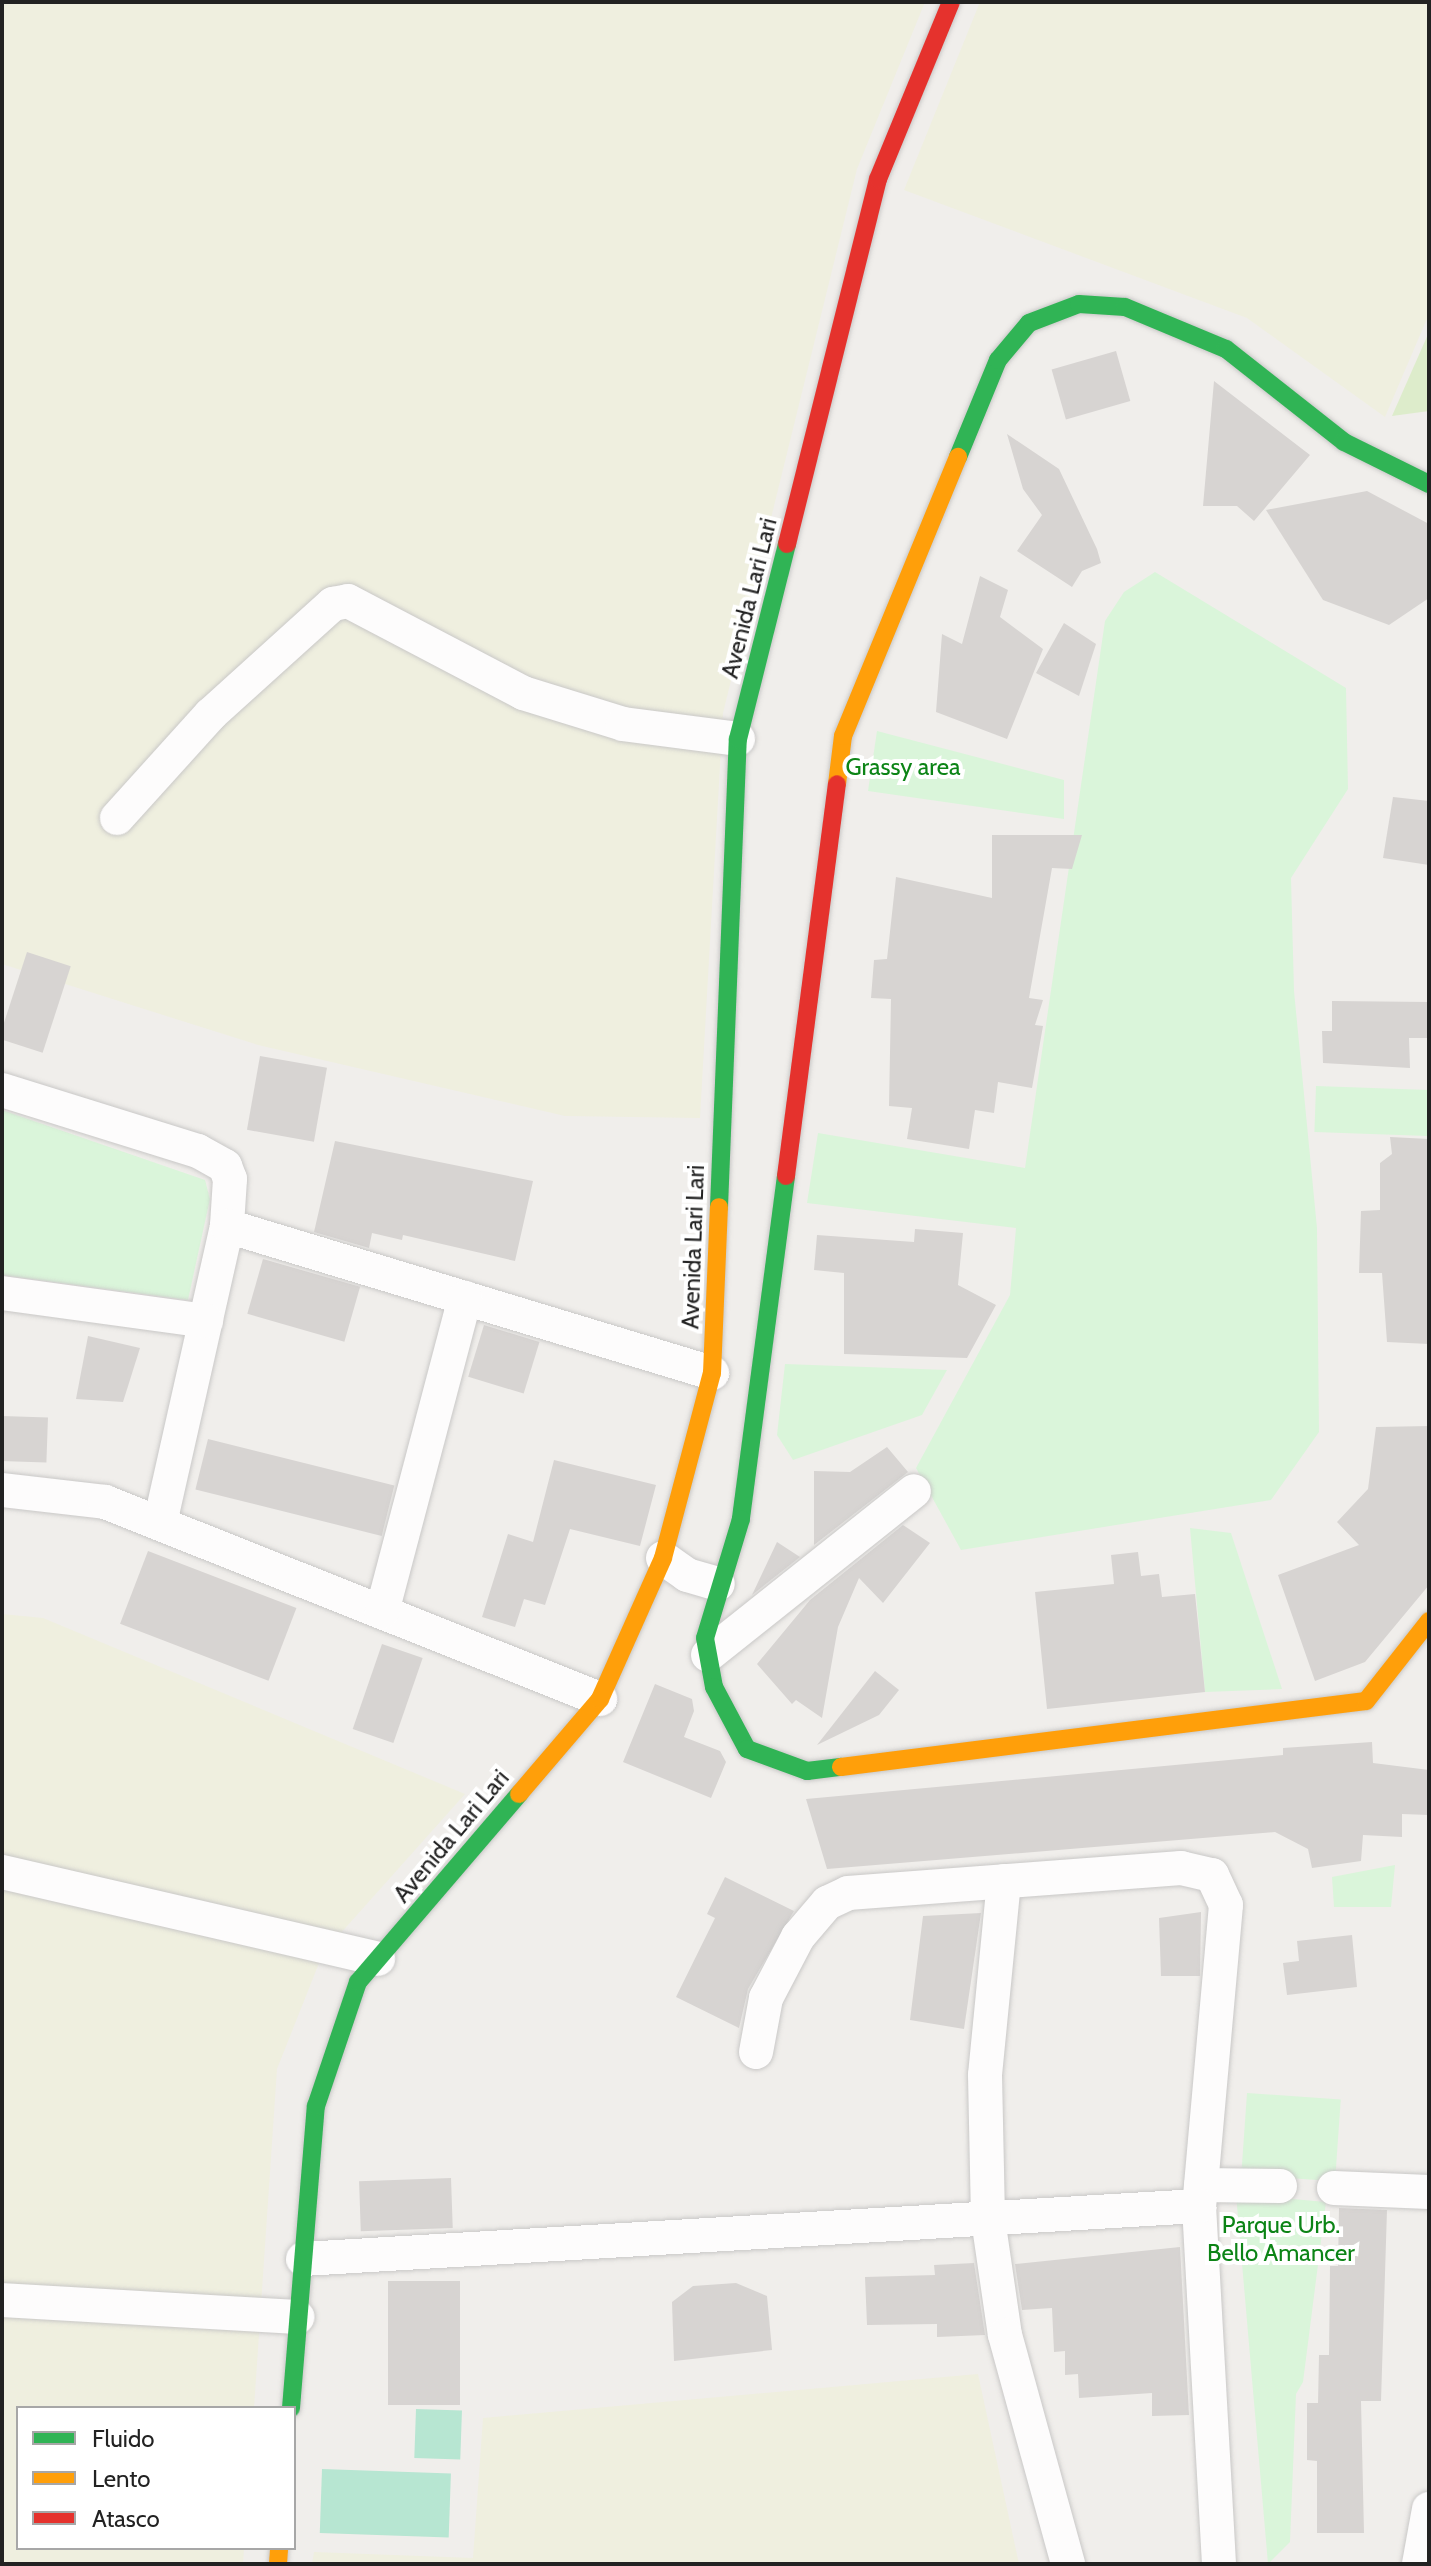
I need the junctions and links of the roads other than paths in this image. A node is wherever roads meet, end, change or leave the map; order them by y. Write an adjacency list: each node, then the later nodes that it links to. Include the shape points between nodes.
1 (951, 2): 3 (street, Avenida Lari Lari, via 878,179)
2 (1429, 484): 15 (street, via 1344,442 1226,349 1125,307 1079,304 1029,323 998,360 843,736 741,1519)
3 (738, 739): 4 (street, via 623,724 523,693 348,601 333,604 210,715); 10 (street, Avenida Lari Lari)
4 (117, 818)
5 (2, 1090): 6 (street, via 214,1158 230,1179)
6 (227, 1226): 8 (street); 9 (street)
7 (2, 1293): 9 (street)
8 (465, 1298): 10 (street); 16 (street)
9 (206, 1321): 13 (street)
10 (712, 1373): 14 (street, Avenida Lari Lari)
11 (2, 1490): 13 (street, via 105,1502)
12 (914, 1491): 18 (street)
13 (160, 1524): 16 (street)
14 (663, 1558): 15 (street, via 687,1575); 19 (street, Avenida Lari Lari)
15 (718, 1584): 18 (street, via 705,1638)
16 (382, 1612): 19 (street)
17 (1429, 1621): 18 (street, via 1366,1701 807,1771 747,1749 714,1687)
18 (708, 1655)
19 (600, 1699): 22 (street, Avenida Lari Lari)
20 (2, 1872): 22 (street)
21 (1004, 1881): 23 (street, via 871,1890 827,1903 798,1937 766,1998); 27 (street, via 1181,1868 1212,1875 1220,1887 1226,1905); 28 (street, via 985,2075)
22 (378, 1959): 29 (street, Avenida Lari Lari, via 358,1982 316,2106)
23 (756, 2052)
24 (1280, 2186): 27 (street)
25 (1334, 2188): 26 (street)
26 (1429, 2192)
27 (1200, 2196): 28 (street); 34 (street)
28 (988, 2219): 29 (street); 35 (street, via 1005,2335)
29 (303, 2259): 31 (street, Avenida Lari Lari)
30 (2, 2300): 31 (street)
31 (298, 2317): 32 (street, Avenida Lari Lari)
32 (291, 2406)
33 (1429, 2509): 36 (street)
34 (1219, 2563)
35 (1068, 2564)
36 (1419, 2564)

